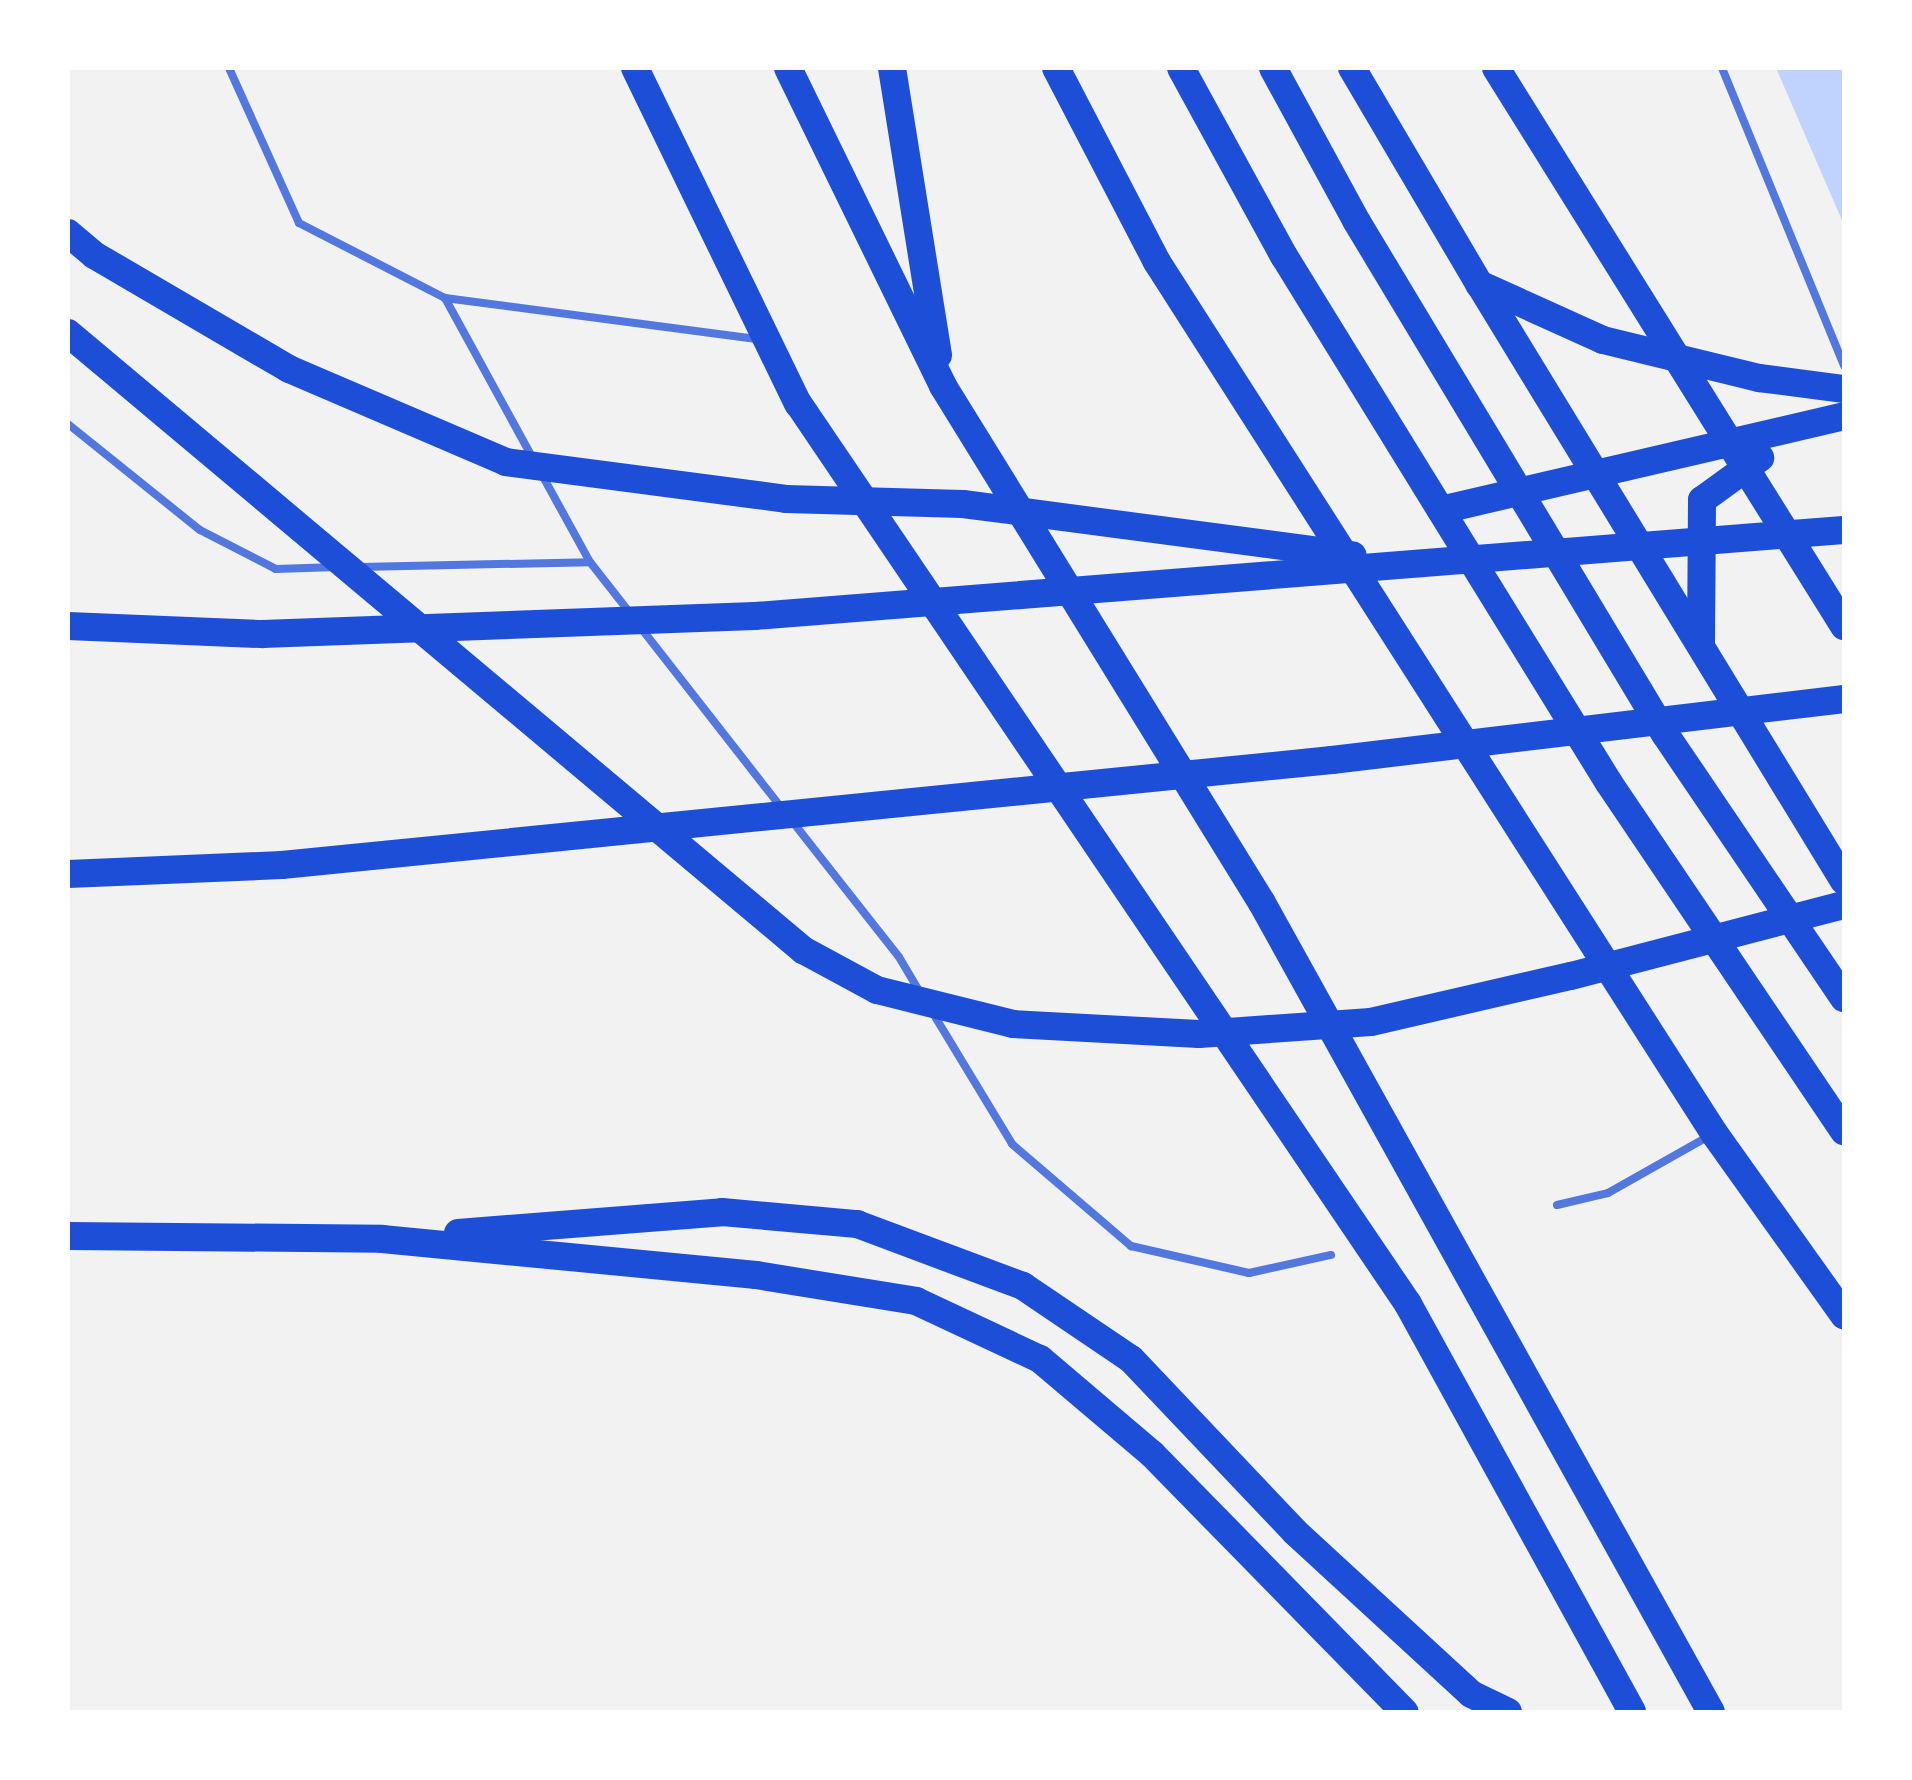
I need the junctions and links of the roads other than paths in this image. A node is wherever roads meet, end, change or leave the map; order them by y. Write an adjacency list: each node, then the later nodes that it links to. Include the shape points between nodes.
1 (230, 68): 13 (lane, via 299,223)
2 (634, 68): 15 (highway)
3 (788, 68): 17 (highway)
4 (892, 68): 17 (highway)
5 (1056, 68): 34 (highway, via 1157,262)
6 (1181, 68): 21 (highway, via 1284,256)
7 (1273, 68): 32 (highway, via 1357,222 1665,734)
8 (1352, 68): 12 (highway)
9 (1496, 68): 26 (highway)
10 (1722, 68): 16 (lane)
11 (68, 233): 24 (highway, via 94,256 290,370 506,462 786,499 963,504)
12 (1480, 286): 18 (highway, via 1603,340 1760,378); 27 (highway)
13 (445, 298): 15 (lane); 23 (lane)
14 (68, 333): 31 (highway, via 804,950 877,990 1013,1024 1199,1034 1371,1022)
15 (767, 340): 42 (highway, via 798,404 1408,1304)
16 (1844, 366)
17 (942, 386): 43 (highway, via 1262,903)
18 (1844, 389)
19 (1836, 422): 21 (highway); 27 (highway, via 1784,440 1702,500)
20 (68, 424): 23 (lane, via 200,530 276,569)
21 (1441, 510): 33 (highway, via 1609,783)
22 (1844, 530): 24 (highway)
23 (590, 562): 38 (lane, via 899,958 1012,1144 1131,1246 1250,1273)
24 (1429, 565): 25 (highway, via 755,616 262,634)
25 (68, 626)
26 (1844, 626)
27 (1701, 647): 30 (highway)
28 (1844, 698): 29 (highway, via 1332,760 282,865)
29 (68, 874)
30 (1844, 881)
31 (1844, 905)
32 (1844, 998)
33 (1844, 1131)
34 (1714, 1133): 35 (lane, via 1608,1194); 39 (highway)
35 (1557, 1205)
36 (68, 1236): 37 (highway)
37 (382, 1239): 40 (highway, via 756,1275 916,1301 1040,1359 1152,1454); 41 (highway, via 722,1212 857,1224 1023,1286 1131,1359 1295,1532 1471,1694)
38 (1331, 1254)
39 (1844, 1316)
40 (1405, 1712)
41 (1508, 1712)
42 (1632, 1712)
43 (1711, 1712)

